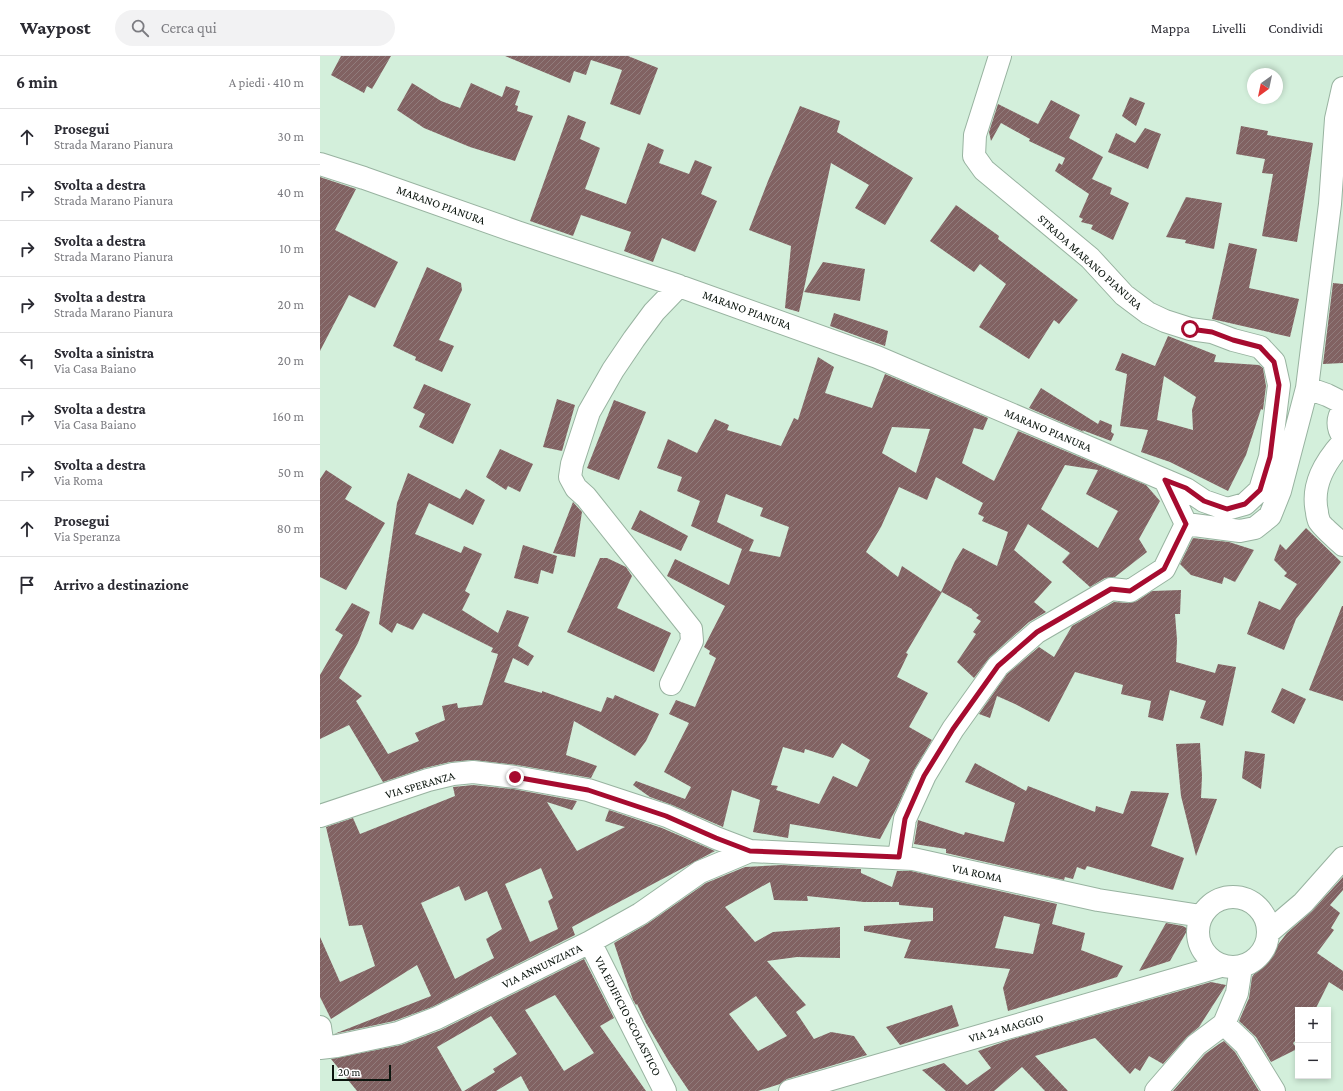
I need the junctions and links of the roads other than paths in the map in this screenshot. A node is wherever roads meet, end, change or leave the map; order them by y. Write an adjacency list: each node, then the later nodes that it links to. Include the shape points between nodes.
1 (1000, 56): 10 (street, STRADA MARANO PIANURA, via 975,135 974,156 984,170 1090,258 1124,295 1148,313 1190,329 1212,332 1260,347 1274,362 1279,385 1270,457 1260,490 1245,504 1227,509 1204,501 1186,488)
2 (1343, 88): 5 (street, via 1336,118 1330,204)
3 (320, 164): 4 (street, MARANO PIANURA)
4 (679, 286): 10 (street, MARANO PIANURA, via 877,357); 13 (street, via 654,312 613,370 589,412 570,477 576,488 586,496 691,629 692,641)
5 (1307, 388): 6 (street); 11 (street, via 1280,491 1270,516 1255,528 1240,530)
6 (1343, 403)
7 (1343, 410): 8 (street, via 1338,421)
8 (1343, 436)
9 (1343, 442): 12 (street, via 1323,468 1317,483 1315,502 1319,521)
10 (1165, 480): 11 (street)
11 (1186, 524): 16 (street, via 1164,569 1130,591 1111,589 1104,592 1037,632 998,666 953,729 924,776 905,819)
12 (1343, 545)
13 (672, 684)
14 (320, 816): 15 (street, VIA SPERANZA, via 428,780 473,772 588,790 666,816)
15 (750, 851): 16 (street, VIA ROMA); 20 (street, VIA ANNUNZIATA, via 700,872 640,914)
16 (899, 857): 18 (street, VIA ROMA, via 1098,900)
17 (1343, 858): 19 (street, via 1303,903)
18 (1201, 916): 19 (street, via 1208,906 1218,900 1242,897 1262,910); 21 (street, via 1198,939 1203,950 1211,960)
19 (1269, 932): 21 (street, via 1267,944 1261,955 1252,962)
20 (590, 942): 23 (street, VIA ANNUNZIATA, via 437,1018 398,1033 337,1046); 24 (street, VIA EDIFICIO SCOLASTICO)
21 (1231, 966): 22 (street, via 1237,993); 25 (street, VIA 24 MAGGIO)
22 (1224, 1024): 26 (street, via 1196,1045); 27 (street, via 1245,1044)
23 (321, 1041)
24 (665, 1091)
25 (790, 1091)
26 (1156, 1091)
27 (1274, 1091)

